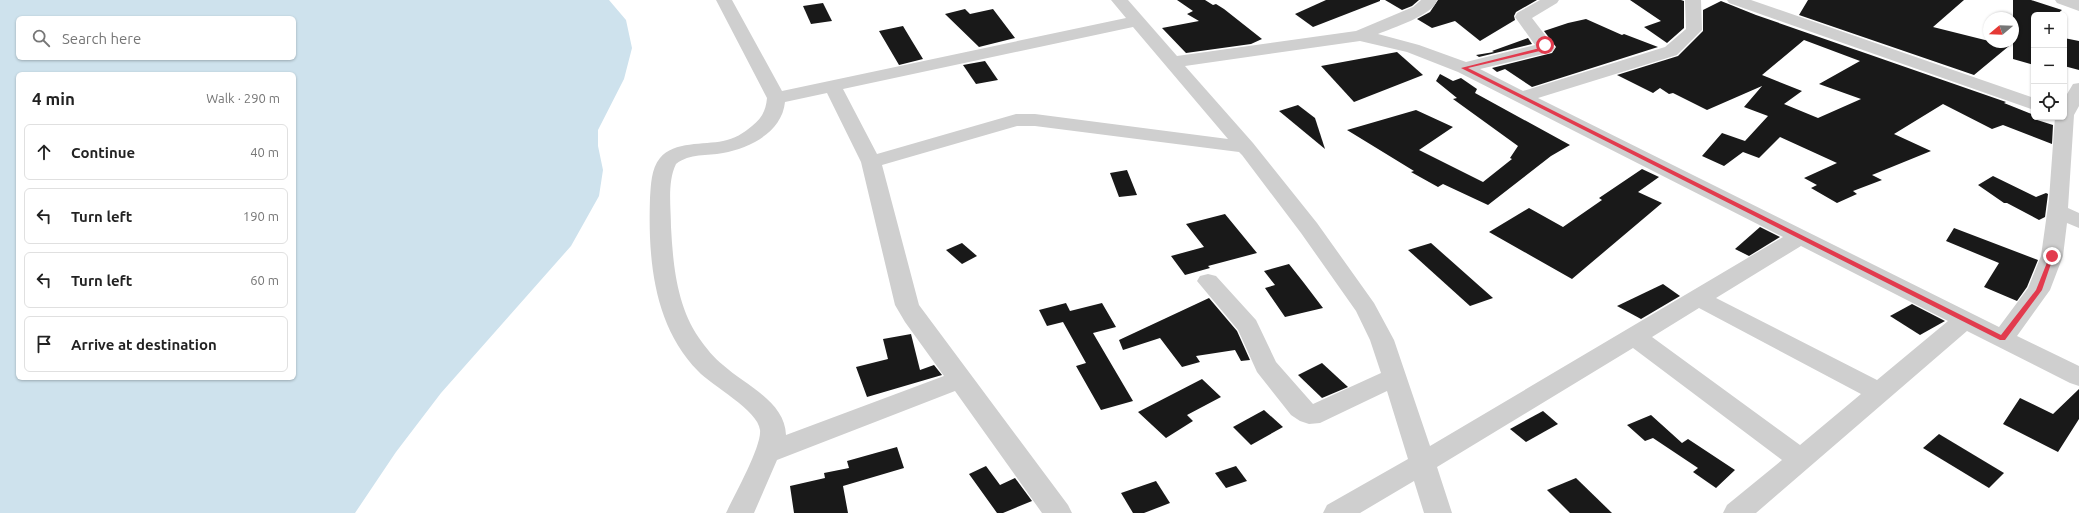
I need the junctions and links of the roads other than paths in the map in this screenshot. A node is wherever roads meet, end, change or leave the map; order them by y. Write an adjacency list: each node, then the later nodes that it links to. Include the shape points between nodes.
1 (724, 0): 16 (street)
2 (1119, 0): 9 (street)
3 (1430, 0): 10 (street, via 1419,10)
4 (1551, 0): 12 (street, via 1523,17 1546,48)
5 (1693, 0): 15 (street, via 1694,30 1671,52)
6 (1735, 0): 17 (street)
7 (2063, 0): 8 (street)
8 (2079, 6)
9 (1137, 21): 11 (street); 13 (street)
10 (1360, 36): 11 (street); 12 (street, via 1401,44)
11 (1174, 62): 19 (street)
12 (1464, 68): 15 (street)
13 (834, 87): 16 (street); 20 (street)
14 (2079, 88): 18 (street)
15 (1522, 97): 23 (street)
16 (776, 98): 33 (street, via 776,109 770,119 746,140 679,155 668,162 662,173 661,241 666,276 682,330 698,355 718,378 769,417 774,429 773,440)
17 (2031, 103)
18 (2069, 117): 21 (street)
19 (1246, 147): 20 (street, via 1035,120 1016,120); 29 (street, via 1309,228 1366,309 1382,340)
20 (871, 162): 31 (street, via 907,305 920,328)
21 (2057, 211): 22 (street); 28 (street, via 2052,256 2039,290)
22 (2079, 221)
23 (1800, 237): 25 (street); 26 (street)
24 (1208, 281): 29 (street, via 1248,326 1266,366 1300,408 1309,414 1320,413)
25 (1698, 298): 27 (street); 32 (street)
26 (1965, 320): 28 (street); 32 (street)
27 (1634, 336): 34 (street); 35 (street)
28 (2003, 338): 30 (street)
29 (1395, 377): 35 (street)
30 (2079, 378)
31 (959, 380): 33 (street); 37 (street)
32 (1880, 393): 34 (street)
33 (767, 453): 36 (street)
34 (1800, 459): 40 (street)
35 (1421, 464): 38 (street); 39 (street)
36 (740, 513)
37 (1058, 513)
38 (1337, 513)
39 (1438, 513)
40 (1737, 513)

